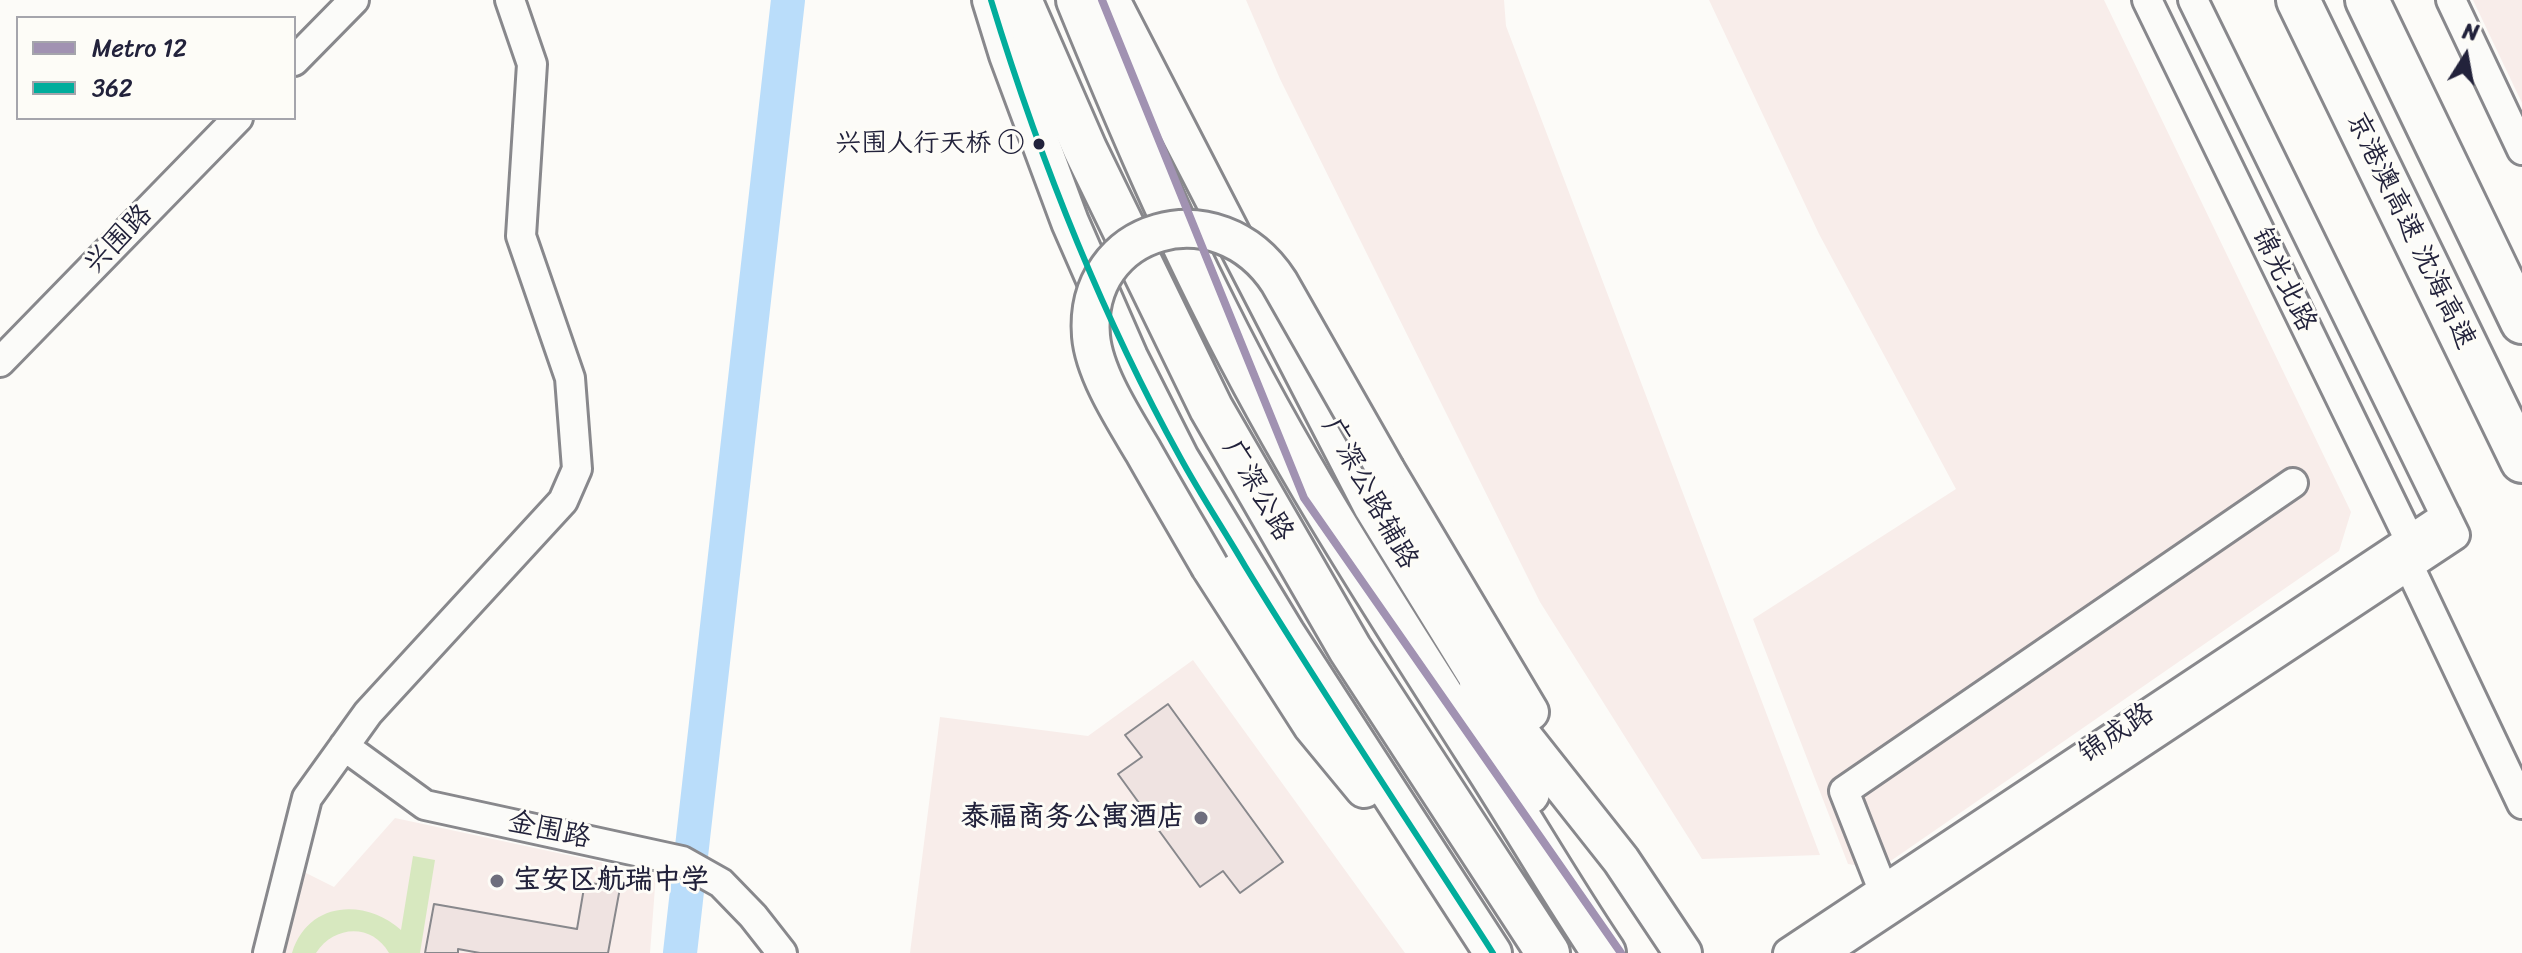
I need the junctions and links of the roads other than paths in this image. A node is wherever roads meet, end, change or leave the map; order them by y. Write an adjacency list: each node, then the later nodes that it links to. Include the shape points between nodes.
1 (510, 0): 22 (street, via 532,64 521,236 570,378 577,469 563,501 368,713)
2 (991, 0): 25 (main road, via 1070,222 1180,458)
3 (1020, 0): 31 (highway, 广深公路, via 1085,149 1226,436 1350,649)
4 (1078, 0): 27 (highway, 广深公路, via 1133,136 1260,394 1401,634)
5 (1111, 0): 21 (main road, 广深公路辅路, via 1372,506)
6 (2147, 0): 20 (street, 锦光北路)
7 (2193, 0): 19 (street, 锦光北路)
8 (2298, 0): 17 (highway, 京港澳高速 沈海高速)
9 (2367, 0): 15 (highway)
10 (2451, 0): 14 (street)
11 (344, 3): 12 (street)
12 (296, 59)
13 (236, 120): 16 (street, 兴围路)
14 (2522, 150)
15 (2522, 322)
16 (0, 362)
17 (2522, 461)
18 (2293, 483): 26 (street, via 1844,791)
19 (2451, 525): 20 (street, 锦成路)
20 (2412, 555): 23 (street, 锦光北路); 26 (street, 锦成路); 34 (street, 锦成路)
21 (1481, 683): 24 (main road, 广深公路辅路); 27 (highway)
22 (344, 746): 28 (street, via 307,798); 29 (street, 金围路, via 425,805 682,861 721,883)
23 (2522, 804)
24 (1621, 860): 25 (main road, bridge, via 1483,636 1279,282 1257,255 1212,230 1178,229 1145,239 1117,259 1098,288 1090,321 1101,372 1210,567 1312,726); 32 (main road, 广深公路辅路)
25 (1452, 890): 30 (main road)
26 (1883, 890): 33 (street, 锦成路)
27 (1602, 950)
28 (268, 953)
29 (782, 953)
30 (1493, 953)
31 (1548, 953)
32 (1683, 953)
33 (1788, 953)
34 (1824, 953)

